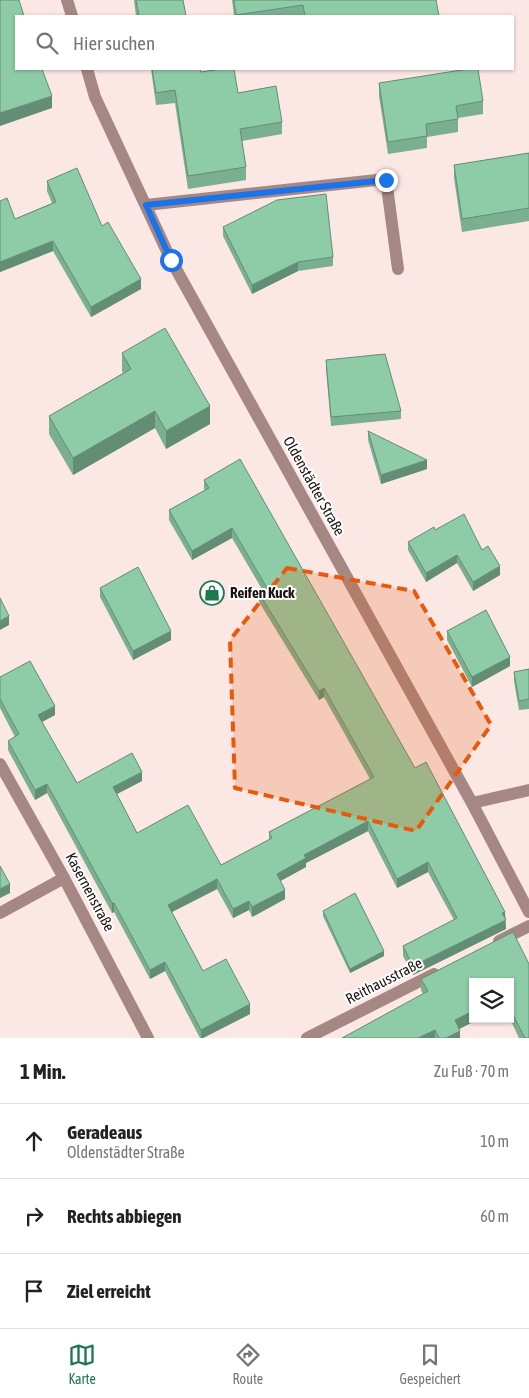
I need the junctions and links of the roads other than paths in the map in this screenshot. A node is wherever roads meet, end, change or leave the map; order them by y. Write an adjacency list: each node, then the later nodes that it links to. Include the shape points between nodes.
1 (67, 0): 2 (street)
2 (72, 15)
3 (87, 70): 4 (street, Oldenstädter Straße, via 96,97)
4 (146, 205): 5 (street, via 386,180); 8 (street, Oldenstädter Straße, via 171,260 268,438)
5 (398, 269)
6 (0, 764): 9 (street, Kasernenstraße)
7 (529, 790): 8 (street)
8 (472, 803): 10 (street, Oldenstädter Straße)
9 (64, 878): 11 (street); 15 (street, Kasernenstraße)
10 (529, 912)
11 (0, 913)
12 (529, 926): 13 (street)
13 (485, 949)
14 (449, 967): 16 (street, Reithausstraße)
15 (148, 1038)
16 (307, 1038)

